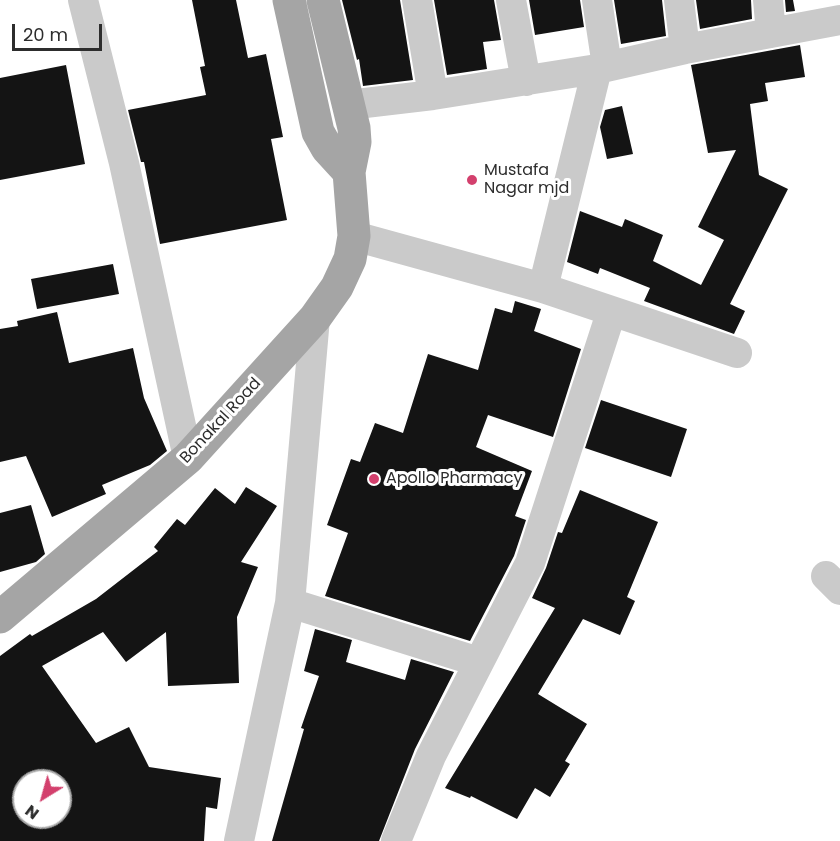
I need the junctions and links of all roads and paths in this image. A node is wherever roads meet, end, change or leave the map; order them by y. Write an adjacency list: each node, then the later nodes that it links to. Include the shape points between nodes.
1 (83, 0): 22 (street, via 124,163)
2 (289, 0): 16 (main road, via 318,132)
3 (323, 0): 15 (main road, Bonakal Road)
4 (417, 0): 14 (street)
5 (511, 0): 13 (street)
6 (597, 0): 12 (street)
7 (679, 0): 11 (street)
8 (768, 0): 10 (street)
9 (840, 20): 10 (street)
10 (771, 33): 11 (street)
11 (685, 49): 12 (street)
12 (602, 68): 13 (street); 18 (street)
13 (526, 81): 14 (street)
14 (433, 95): 15 (street)
15 (348, 105): 16 (main road, Bonakal Road, via 355,142)
16 (349, 172): 17 (main road, Bonakal Road)
17 (354, 236): 18 (street); 20 (main road, Bonakal Road, via 350,259 337,287)
18 (543, 288): 19 (street)
19 (611, 313): 21 (street); 25 (street, via 530,563)
20 (315, 318): 22 (main road, Bonakal Road); 23 (street)
21 (737, 353)
22 (188, 458): 24 (main road, Bonakal Road)
23 (290, 603): 25 (street); 26 (street)
24 (0, 617)
25 (479, 662): 27 (street, via 431,756)
26 (239, 841)
27 (396, 841)

